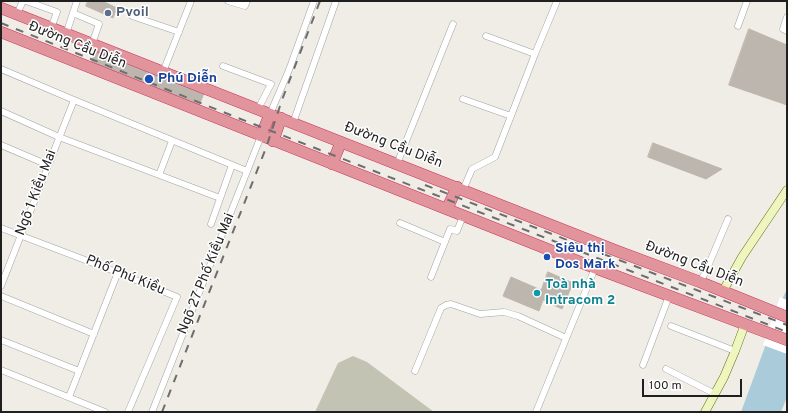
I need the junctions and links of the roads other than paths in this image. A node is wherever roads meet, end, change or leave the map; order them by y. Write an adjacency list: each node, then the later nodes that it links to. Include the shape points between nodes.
1 (23, 1): 13 (street)
2 (26, 1): 18 (street, via 57,12)
3 (77, 1): 12 (street)
4 (191, 1): 21 (street)
5 (228, 1): 6 (street, via 245,6)
6 (247, 1)
7 (314, 1): 33 (street)
8 (336, 1): 36 (street)
9 (557, 1): 25 (street)
10 (747, 1): 17 (street)
11 (1, 8): 13 (highway, Đường Cầu Diễn)
12 (73, 13): 22 (street); 24 (street, via 100,24)
13 (17, 14): 18 (highway, Đường Cầu Diễn)
14 (132, 16): 21 (street)
15 (787, 17): 19 (street, via 783,29)
16 (453, 24): 44 (street)
17 (738, 26)
18 (51, 28): 22 (highway, Đường Cầu Diễn)
19 (787, 31)
20 (1, 32): 37 (highway, Đường Cầu Diễn)
21 (179, 32): 28 (street)
22 (66, 34): 24 (highway, Đường Cầu Diễn)
23 (486, 36): 25 (street)
24 (92, 44): 28 (highway, Đường Cầu Diễn)
25 (535, 54): 34 (street)
26 (223, 66): 31 (street, via 271,84)
27 (1, 69): 30 (street)
28 (163, 72): 31 (highway, Đường Cầu Diễn)
29 (463, 99): 34 (street)
30 (74, 100): 38 (street, Ngõ 1 Kiều Mai); 39 (street)
31 (258, 109): 33 (highway, Đường Cầu Diễn)
32 (1, 111): 38 (street)
33 (270, 114): 35 (highway, Đường Cầu Diễn); 37 (highway)
34 (511, 116): 49 (street, via 496,157 472,169)
35 (281, 118): 36 (highway, Đường Cầu Diễn); 40 (highway)
36 (293, 123): 41 (highway, Đường Cầu Diễn)
37 (261, 136): 40 (highway, Đường Cầu Diễn); 47 (street, Ngõ 27 Phố Kiều Mai)
38 (59, 137): 45 (street, Ngõ 1 Kiều Mai); 48 (street)
39 (172, 141): 46 (street); 48 (street)
40 (273, 141): 43 (highway, Đường Cầu Diễn)
41 (341, 142): 43 (highway); 44 (highway, Đường Cầu Diễn)
42 (1, 145): 45 (street)
43 (332, 164): 52 (highway, Đường Cầu Diễn)
44 (397, 164): 49 (highway, Đường Cầu Diễn)
45 (48, 165): 58 (street, Ngõ 1 Kiều Mai)
46 (232, 165): 47 (street); 51 (street)
47 (247, 171): 85 (street, Ngõ 27 Phố Kiều Mai)
48 (159, 175): 51 (street)
49 (460, 189): 52 (highway); 63 (highway, Đường Cầu Diễn)
50 (787, 190): 65 (street, via 742,257)
51 (220, 198): 56 (street)
52 (447, 210): 53 (highway, Đường Cầu Diễn)
53 (463, 216): 59 (street, via 457,231 450,229); 60 (highway, Đường Cầu Diễn)
54 (728, 219): 63 (street)
55 (400, 223): 59 (street)
56 (211, 224)
57 (1, 228): 58 (street, Phố Phú Kiều)
58 (21, 236): 61 (street, Phố Phú Kiều); 64 (street, Ngõ 1 Kiều Mai)
59 (445, 242): 62 (street)
60 (595, 268): 67 (highway, Đường Cầu Diễn); 72 (street)
61 (118, 272): 71 (street); 84 (street, Phố Phú Kiều, via 177,297)
62 (431, 277)
63 (700, 282): 65 (highway, Đường Cầu Diễn)
64 (1, 286)
65 (723, 291): 68 (highway, Đường Cầu Diễn)
66 (1, 296): 71 (street)
67 (670, 296): 69 (highway, Đường Cầu Diễn); 76 (street)
68 (787, 317)
69 (744, 324): 74 (highway, Đường Cầu Diễn); 75 (street)
70 (671, 326): 75 (street)
71 (94, 334): 79 (street)
72 (566, 338): 80 (street, via 504,312 480,314 451,304 446,305 441,308); 86 (street)
73 (1, 340): 79 (street)
74 (787, 340)
75 (735, 352): 81 (street)
76 (643, 365)
77 (666, 369): 81 (street)
78 (1, 370): 82 (street)
79 (79, 371): 82 (street)
80 (415, 371)
81 (715, 394): 87 (street)
82 (69, 397): 83 (street)
83 (105, 412)
84 (128, 412)
85 (152, 412)
86 (536, 412)
87 (705, 412)

